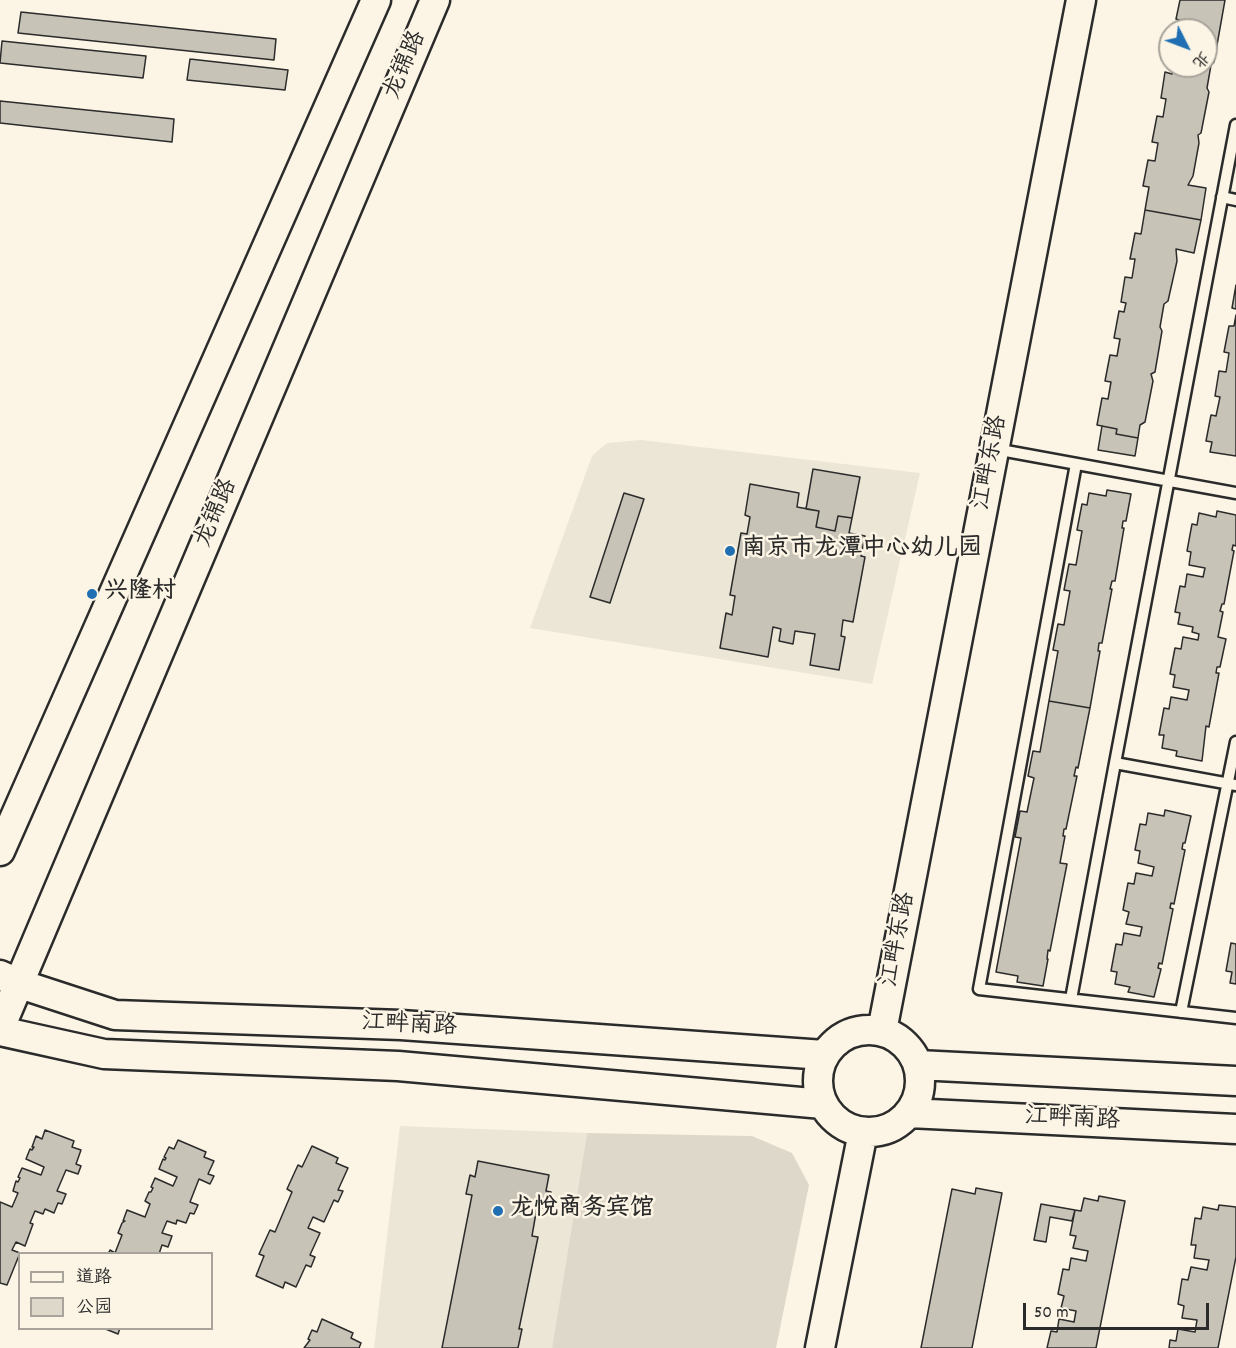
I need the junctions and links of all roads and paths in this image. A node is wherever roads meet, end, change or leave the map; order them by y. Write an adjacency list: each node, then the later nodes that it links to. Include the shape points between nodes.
1 (376, 0): 14 (street)
2 (435, 0): 15 (street, 龙锦路)
3 (1081, 0): 7 (street, 江畔东路)
4 (1236, 125): 5 (lane)
5 (1222, 197): 6 (lane); 9 (lane)
6 (1236, 200)
7 (995, 449): 8 (lane); 20 (street, 江畔东路)
8 (1076, 464): 9 (lane); 16 (lane, via 979,989)
9 (1169, 481): 10 (lane); 12 (lane)
10 (1236, 493)
11 (1236, 742): 13 (lane)
12 (1115, 763): 13 (lane); 16 (lane)
13 (1232, 784): 17 (lane)
14 (0, 851)
15 (10, 979): 19 (street, 龙锦路); 21 (street, 江畔南路, via 115,1015 401,1025)
16 (1071, 999): 17 (lane)
17 (1181, 1012): 18 (lane)
18 (1236, 1018)
19 (0, 1030): 24 (street, 江畔南路, via 104,1054 398,1066)
20 (882, 1031): 21 (street, via 849,1033); 22 (street, via 898,1038)
21 (824, 1055): 24 (street, via 818,1071)
22 (918, 1065): 23 (street, 江畔南路); 25 (street, via 917,1098)
23 (1236, 1081)
24 (823, 1104): 27 (street, via 847,1128)
25 (909, 1113): 26 (street, 江畔南路); 27 (street, via 896,1125)
26 (1236, 1129)
27 (863, 1132): 28 (street)
28 (820, 1348)

